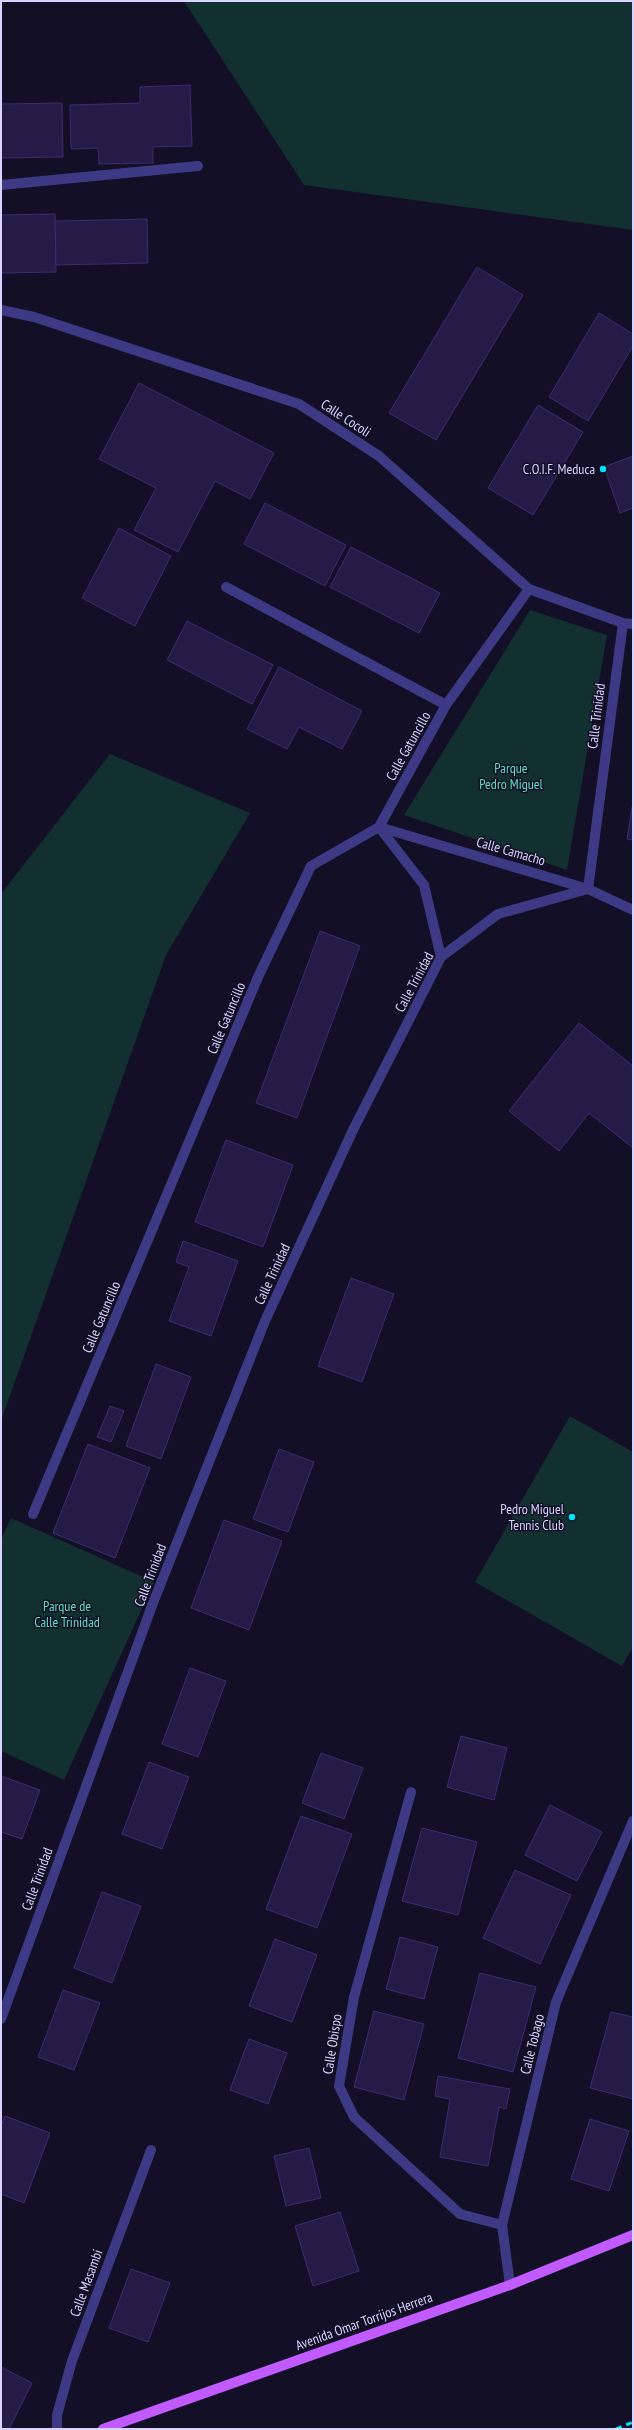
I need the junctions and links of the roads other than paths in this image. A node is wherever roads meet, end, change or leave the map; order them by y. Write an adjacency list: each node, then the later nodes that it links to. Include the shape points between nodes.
1 (198, 166): 2 (street)
2 (1, 185)
3 (1, 310): 5 (street, Calle Cocoli, via 34,317 299,404 379,456)
4 (226, 587): 7 (street)
5 (529, 589): 6 (street, Calle Cocoli); 7 (street, Calle Gatuncillo)
6 (628, 624): 9 (street, Calle Trinidad)
7 (446, 704): 8 (street, Calle Gatuncillo)
8 (379, 827): 9 (street, Calle Camacho); 11 (street, via 424,885); 12 (street, Calle Gatuncillo, via 311,866 258,977)
9 (588, 889): 10 (street, Calle Camacho); 11 (street, Calle Trinidad, via 498,914)
10 (633, 910)
11 (441, 957): 15 (street, Calle Trinidad, via 353,1130 265,1321 153,1603)
12 (33, 1514)
13 (411, 1792): 17 (street, Calle Obispo, via 354,1997 339,2086 354,2116 460,2214)
14 (632, 1826): 17 (street, Calle Tobago, via 556,2002)
15 (1, 2019)
16 (151, 2150): 20 (street, Calle Masambi, via 72,2361 57,2415)
17 (502, 2225): 19 (street, Calle Tobago)
18 (633, 2235): 19 (main road, Avenida Omar Torrijos Herrera)
19 (510, 2285): 21 (main road, Avenida Omar Torrijos Herrera)
20 (57, 2429)
21 (103, 2429)

